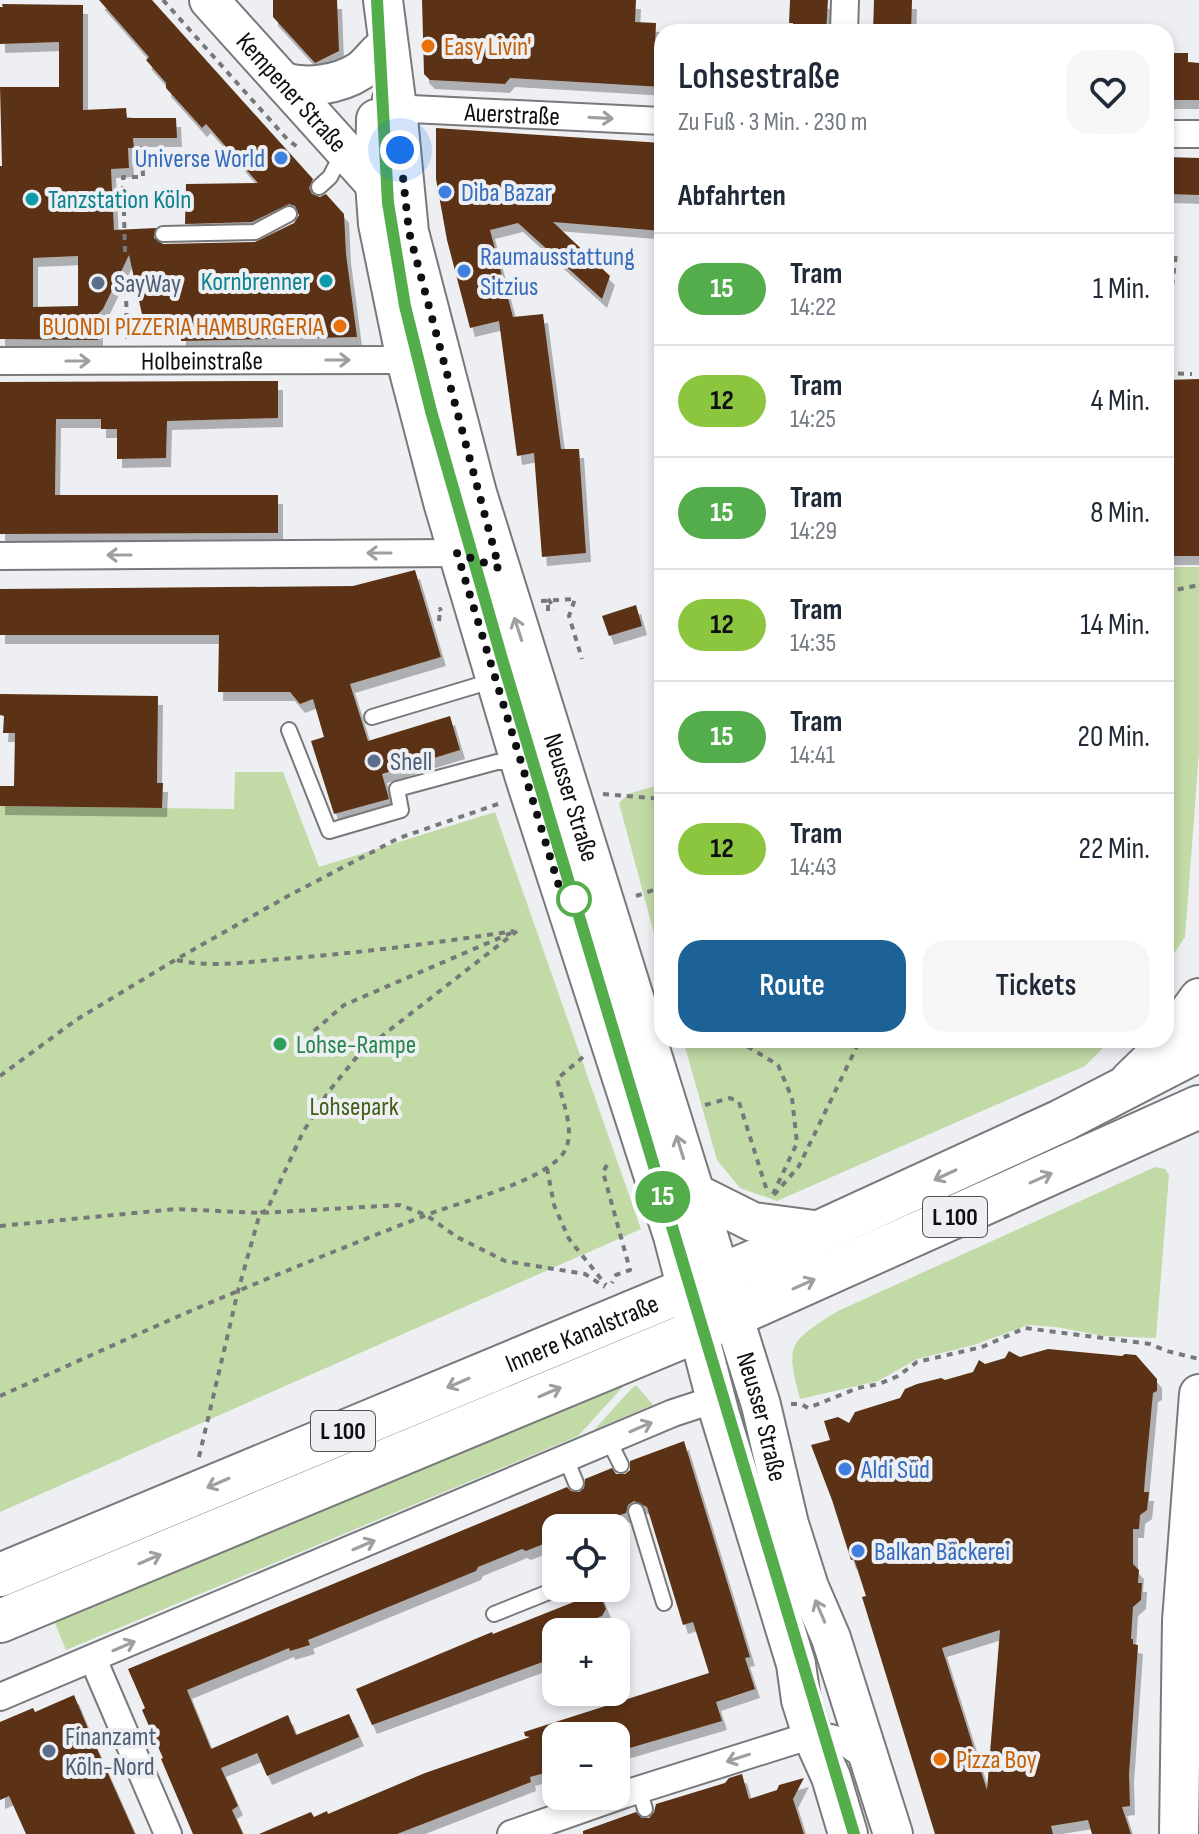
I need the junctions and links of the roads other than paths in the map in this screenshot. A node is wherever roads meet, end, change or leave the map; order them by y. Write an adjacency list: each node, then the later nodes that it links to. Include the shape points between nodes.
1 (209, 0): 6 (main road, Kempener Straße)
2 (382, 0): 5 (main road, Neusser Straße); 5 (main road, Neusser Straße)
3 (845, 0): 4 (street)
4 (844, 24)
5 (385, 81): 6 (main road, via 360,71 334,82 298,86); 7 (street, Auerstraße, one-way to 7); 11 (main road, Neusser Straße); 14 (main road, Neusser Straße)
6 (295, 96): 10 (main road, Kempener Straße)
7 (654, 120)
8 (1174, 134): 9 (street)
9 (1199, 134)
10 (344, 150): 11 (main road, Kempener Straße); 12 (lane)
11 (375, 183): 14 (main road, Kempener Straße); 16 (main road, Neusser Straße, via 378,224)
12 (319, 187)
13 (289, 214): 15 (lane, via 255,232)
14 (409, 232): 20 (main road, Neusser Straße)
15 (163, 234)
16 (406, 360): 17 (street, Holbeinstraße, one-way to 16); 18 (main road, Neusser Straße)
17 (0, 361)
18 (457, 553): 19 (street, one-way to 19); 20 (main road); 21 (main road, Neusser Straße)
19 (0, 556)
20 (499, 568): 25 (main road, Neusser Straße, one-way to 20, via 569,790 530,611)
21 (496, 680): 22 (lane); 24 (main road, Neusser Straße)
22 (372, 717)
23 (289, 730): 24 (lane, via 329,831 401,810 397,789 497,762)
24 (525, 778): 26 (main road, Neusser Straße)
25 (622, 958): 26 (main road); 33 (main road, Neusser Straße, one-way to 25)
26 (585, 967): 35 (main road, Neusser Straße, via 673,1236)
27 (1199, 998): 28 (main road)
28 (1174, 1032)
29 (1163, 1048): 31 (main road)
30 (1199, 1050): 31 (main road, Innere Kanalstraße / L 100)
31 (1116, 1093): 34 (main road, Innere Kanalstraße / L 100, one-way to 34)
32 (1199, 1107): 36 (main road, Innere Kanalstraße / L 100, one-way to 32)
33 (695, 1193): 34 (main road, via 753,1222); 35 (main road, Neusser Straße)
34 (822, 1231): 35 (main road, Innere Kanalstraße / L 100)
35 (703, 1282): 36 (main road, Neusser Straße); 42 (main road, Innere Kanalstraße / L 100, one-way to 42)
36 (716, 1324): 38 (main road, Neusser Straße); 46 (main road, Innere Kanalstraße / L 100, one-way to 36); 47 (main road, Neusser Straße, one-way to 36, via 789,1524 761,1405)
37 (1199, 1394): 57 (main road, via 1182,1621)
38 (716, 1399): 39 (street, one-way to 38); 49 (main road, Neusser Straße)
39 (609, 1441): 40 (lane); 48 (street, one-way to 39, via 571,1471)
40 (621, 1465)
41 (636, 1511): 44 (lane)
42 (0, 1575)
43 (542, 1595): 45 (lane)
44 (664, 1603)
45 (494, 1614)
46 (0, 1621)
47 (836, 1655): 49 (main road, via 833,1665 819,1673); 52 (main road, Neusser Straße)
48 (93, 1659): 50 (street); 53 (street)
49 (796, 1664): 51 (main road, Neusser Straße)
50 (0, 1697)
51 (812, 1735): 52 (street, via 857,1748); 54 (street, one-way to 54, via 642,1799); 55 (main road, Neusser Straße)
52 (871, 1765): 56 (main road, Neusser Straße)
53 (168, 1834)
54 (511, 1834)
55 (848, 1834)
56 (893, 1834)
57 (1179, 1834)

